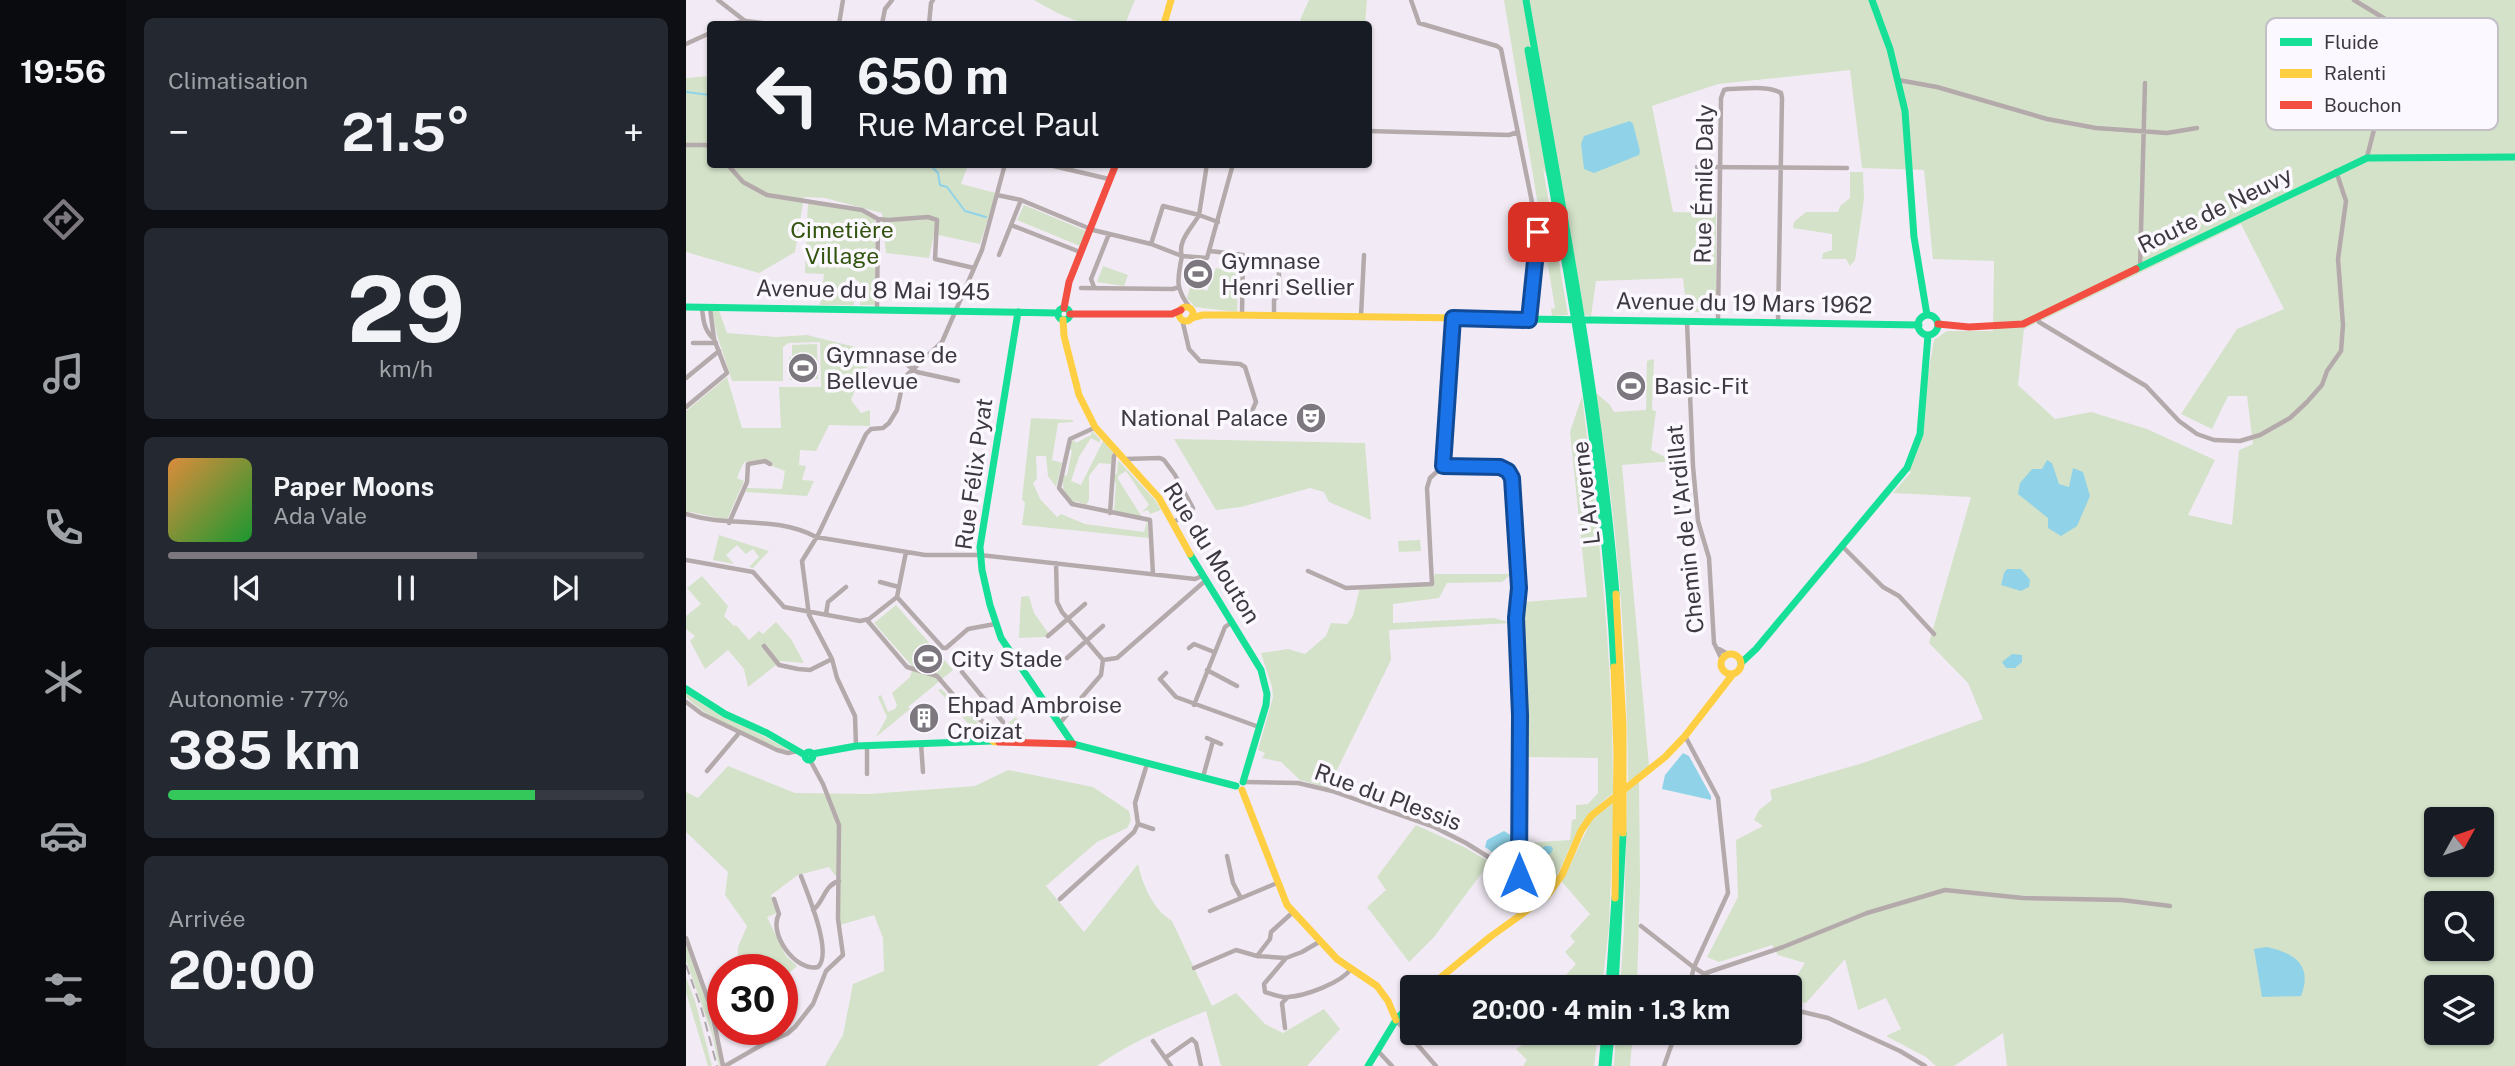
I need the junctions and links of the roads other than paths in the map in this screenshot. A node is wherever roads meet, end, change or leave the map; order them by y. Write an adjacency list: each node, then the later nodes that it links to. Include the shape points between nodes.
1 (718, 0): 12 (street)
2 (843, 0): 13 (street)
3 (892, 0): 14 (street)
4 (933, 0): 15 (street)
5 (1171, 0): 16 (main road)
6 (1411, 0): 24 (street, via 1419,23 1501,49)
7 (1520, 0): 185 (main road, L'Arverne, via 1580,355 1608,569 1617,786)
8 (1526, 0): 186 (main road, L'Arverne, via 1588,366 1614,569 1624,783)
9 (1872, 0): 19 (main road)
10 (2354, 0): 11 (street)
11 (2384, 18)
12 (746, 21)
13 (840, 21)
14 (883, 21)
15 (929, 21)
16 (1165, 21)
17 (707, 34): 18 (street)
18 (686, 44)
19 (1898, 80): 25 (street, via 2047,119); 70 (main road)
20 (2145, 83): 25 (street)
21 (2197, 128): 25 (street)
22 (2374, 130): 29 (street)
23 (1372, 131): 24 (street)
24 (1518, 132): 75 (street, via 1538,232)
25 (2145, 132): 58 (street)
26 (686, 145): 27 (street)
27 (707, 146)
28 (2515, 157): 29 (main road, Route de Neuvy)
29 (2367, 158): 40 (main road, Route de Neuvy)
30 (1721, 166): 31 (street); 38 (street); 38 (street, Rue Émile Daly, via 1724,90 1777,90 1781,93); 77 (street, Rue Émile Daly)
31 (1698, 167)
32 (730, 168): 45 (street, via 743,182 767,195 862,210)
33 (1004, 168): 42 (street)
34 (1061, 168): 41 (street)
35 (1114, 168): 41 (main road)
36 (1206, 168): 44 (street)
37 (1231, 168): 46 (street)
38 (1781, 168): 39 (street); 78 (street)
39 (1847, 168)
40 (2336, 171): 58 (main road, Route de Neuvy); 74 (street, via 2346,201 2338,260 2341,351 2307,402 2260,435 2240,441 2197,434 2146,386)
41 (1110, 180): 48 (main road)
42 (997, 195): 43 (street); 57 (street)
43 (1021, 200): 47 (street); 48 (street)
44 (1199, 215): 46 (street); 50 (street, via 1163,206); 55 (street, via 1186,234)
45 (878, 219): 57 (street, via 937,220 935,260); 64 (street)
46 (1218, 222): 51 (street)
47 (1011, 225): 52 (street); 53 (street)
48 (1091, 227): 49 (street); 52 (main road)
49 (1109, 234): 50 (street); 59 (street, via 1091,279)
50 (1151, 244): 55 (street)
51 (1210, 251): 55 (street, via 1207,258); 69 (street, via 1242,255)
52 (1081, 252): 68 (main road, via 1065,296)
53 (999, 255)
54 (1364, 255): 72 (street)
55 (1182, 256): 60 (street)
56 (1279, 256): 71 (street)
57 (974, 268): 65 (street)
58 (2140, 268): 74 (main road, Route de Neuvy)
59 (1094, 287): 60 (street); 61 (street)
60 (1179, 287): 67 (street)
61 (1081, 288)
62 (686, 307): 63 (main road, Avenue du 8 Mai 1945)
63 (706, 307): 64 (main road, Avenue du 8 Mai 1945); 82 (street)
64 (877, 309): 65 (main road, Avenue du 8 Mai 1945)
65 (954, 312): 66 (main road, Avenue du 8 Mai 1945); 86 (street, via 942,342)
66 (1018, 312): 68 (main road, Avenue du 8 Mai 1945); 103 (main road, Rue Félix Pyat)
67 (1186, 313): 68 (main road, Avenue du 8 Mai 1945); 69 (main road); 90 (street, via 1189,349 1200,361 1245,367 1256,401)
68 (1064, 314): 91 (main road, Rue du Mouton, via 1064,336 1079,395)
69 (1242, 315): 71 (main road)
70 (1927, 315): 79 (main road); 80 (main road)
71 (1274, 316): 72 (main road)
72 (1361, 317): 73 (main road)
73 (1453, 318): 75 (main road); 95 (street)
74 (2038, 318): 79 (main road, Route de Neuvy, via 2007,327)
75 (1529, 320): 76 (main road, Avenue du 19 Mars 1962)
76 (1687, 321): 77 (main road, Avenue du 19 Mars 1962); 128 (street, Chemin de l'Ardillat, via 1698,521 1709,558 1713,635 1718,649)
77 (1718, 321): 78 (main road, Avenue du 19 Mars 1962)
78 (1778, 323): 80 (main road, Avenue du 19 Mars 1962)
79 (1938, 324): 81 (main road, via 1937,331)
80 (1919, 326): 81 (main road)
81 (1928, 335): 101 (main road, via 1923,417 1912,459)
82 (715, 341): 83 (street); 84 (street)
83 (693, 342)
84 (719, 351): 87 (street); 89 (street, via 727,373)
85 (890, 356): 86 (street)
86 (912, 370): 88 (street); 100 (street, via 889,423 866,434)
87 (686, 378)
88 (958, 382)
89 (686, 407)
90 (1252, 411)
91 (1095, 427): 92 (main road, Rue du Mouton); 96 (street, via 1070,439 1059,488 1072,505)
92 (1117, 452): 93 (main road, Rue du Mouton); 96 (street)
93 (1123, 459): 98 (main road, Rue du Mouton, via 1159,498); 98 (street, via 1160,458 1169,466 1194,508 1191,515)
94 (770, 464): 99 (street, via 748,464 747,482)
95 (1443, 466): 106 (street, via 1427,484 1432,583 1346,588); 164 (street, via 1500,467 1512,478 1519,588)
96 (1110, 513): 107 (street, via 1150,520)
97 (686, 514): 99 (street)
98 (1172, 522): 108 (main road, Rue du Mouton)
99 (729, 523): 100 (street, via 783,524)
100 (816, 537): 102 (street); 114 (street, via 802,561)
101 (1843, 547): 121 (street); 128 (main road, via 1761,644)
102 (906, 552): 103 (street); 111 (street)
103 (980, 555): 105 (street); 119 (main road, Rue Félix Pyat)
104 (686, 560): 114 (street, via 753,572 784,607)
105 (1056, 563): 107 (street); 116 (street, via 1057,602)
106 (1308, 571)
107 (1153, 574): 108 (street)
108 (1204, 578): 118 (main road, Rue du Mouton); 130 (street, via 1117,658)
109 (880, 582): 111 (street)
110 (846, 587): 115 (street, via 828,602)
111 (900, 587): 112 (street)
112 (897, 597): 117 (street); 119 (street, via 943,648 968,629)
113 (1085, 604): 116 (street)
114 (809, 611): 115 (street); 129 (street)
115 (826, 614): 117 (street)
116 (1068, 619): 122 (street); 123 (street)
117 (867, 620): 145 (street, via 907,667 937,676 968,712 988,724)
118 (1232, 622): 126 (street); 142 (main road, Rue du Mouton, via 1264,678 1266,705)
119 (995, 624): 141 (main road, Rue Félix Pyat)
120 (1103, 626): 123 (street)
121 (1934, 634)
122 (1048, 636)
123 (1087, 641): 127 (street); 130 (street)
124 (764, 646): 129 (street, via 779,665 798,669 810,670)
125 (1189, 648): 126 (street, via 1194,643)
126 (1214, 652): 131 (street)
127 (1067, 658)
128 (1732, 658): 132 (main road); 135 (main road, via 1740,669)
129 (832, 659): 151 (street, via 855,716)
130 (1103, 660): 141 (street, via 1101,675)
131 (1207, 670): 136 (street); 140 (street)
132 (1723, 670): 135 (main road); 138 (main road)
133 (962, 672): 145 (street, via 1003,722)
134 (1166, 673): 140 (street, via 1160,679 1165,686)
135 (1733, 674): 138 (main road)
136 (1237, 685)
137 (686, 689): 153 (main road)
138 (1719, 694): 144 (main road)
139 (686, 702): 143 (street)
140 (1194, 705): 142 (street)
141 (1059, 724): 149 (main road, Rue Félix Pyat)
142 (1260, 727): 159 (main road, Rue du Mouton)
143 (739, 733): 153 (street, via 777,750); 155 (street)
144 (1685, 736): 167 (main road, via 1591,816); 180 (street, via 1718,798 1728,892)
145 (994, 737): 148 (main road); 149 (main road, via 1010,743)
146 (1207, 738): 147 (street)
147 (1213, 741): 150 (street); 158 (street)
148 (921, 743): 152 (main road); 156 (street)
149 (1073, 744): 154 (main road)
150 (1221, 744)
151 (856, 746): 152 (main road); 153 (main road)
152 (866, 746): 157 (street)
153 (808, 755): 165 (street, via 839,825)
154 (1147, 764): 158 (main road); 160 (street, via 1135,803)
155 (707, 771)
156 (923, 772)
157 (867, 774)
158 (1203, 777): 159 (main road)
159 (1241, 785): 164 (street, Rue du Plessis, via 1247,780 1332,790 1434,827); 166 (main road)
160 (1138, 824): 161 (street); 170 (street)
161 (1153, 830)
162 (1227, 856): 168 (street)
163 (801, 876): 172 (street)
164 (1519, 876): 167 (street, Rue du Plessis)
165 (839, 881): 172 (street); 199 (street, via 838,929 843,955 827,971 813,1004 787,1034)
166 (1277, 883): 168 (street); 174 (main road)
167 (1552, 890): 184 (main road)
168 (1241, 898): 173 (street)
169 (774, 899): 172 (street, via 779,914 776,928 785,946 798,963 812,968 821,965 824,954)
170 (1060, 899)
171 (2170, 906): 183 (street, via 1945,890 1867,913)
172 (813, 910)
173 (1210, 911)
174 (1292, 913): 177 (main road); 178 (street, via 1271,932)
175 (1642, 926): 180 (street)
176 (686, 938): 199 (street)
177 (1319, 942): 179 (street); 182 (main road)
178 (1257, 956): 179 (street); 181 (street, via 1236,950)
179 (1286, 958): 188 (street, via 1264,984 1265,992)
180 (1694, 967): 183 (street); 187 (street)
181 (1194, 968)
182 (1352, 969): 188 (street, via 1343,978); 191 (main road, via 1377,986)
183 (1703, 974)
184 (1444, 975)
185 (1610, 975)
186 (1616, 975)
187 (1692, 975)
188 (1287, 998): 192 (street, via 1282,1003)
189 (1802, 1012): 208 (street, via 1828,1018)
190 (1400, 1016): 191 (main road)
191 (1396, 1020): 197 (main road); 204 (street)
192 (1285, 1028)
193 (1153, 1041): 198 (street)
194 (1604, 1045): 205 (main road)
195 (1610, 1045): 206 (main road)
196 (1671, 1045): 207 (street)
197 (1378, 1051): 202 (main road); 203 (street)
198 (1165, 1058): 200 (street); 201 (street, via 1192,1039)
199 (724, 1066)
200 (1171, 1066)
201 (1201, 1066)
202 (1368, 1066)
203 (1392, 1066)
204 (1436, 1066)
205 (1602, 1066)
206 (1608, 1066)
207 (1664, 1066)
208 (1924, 1066)

